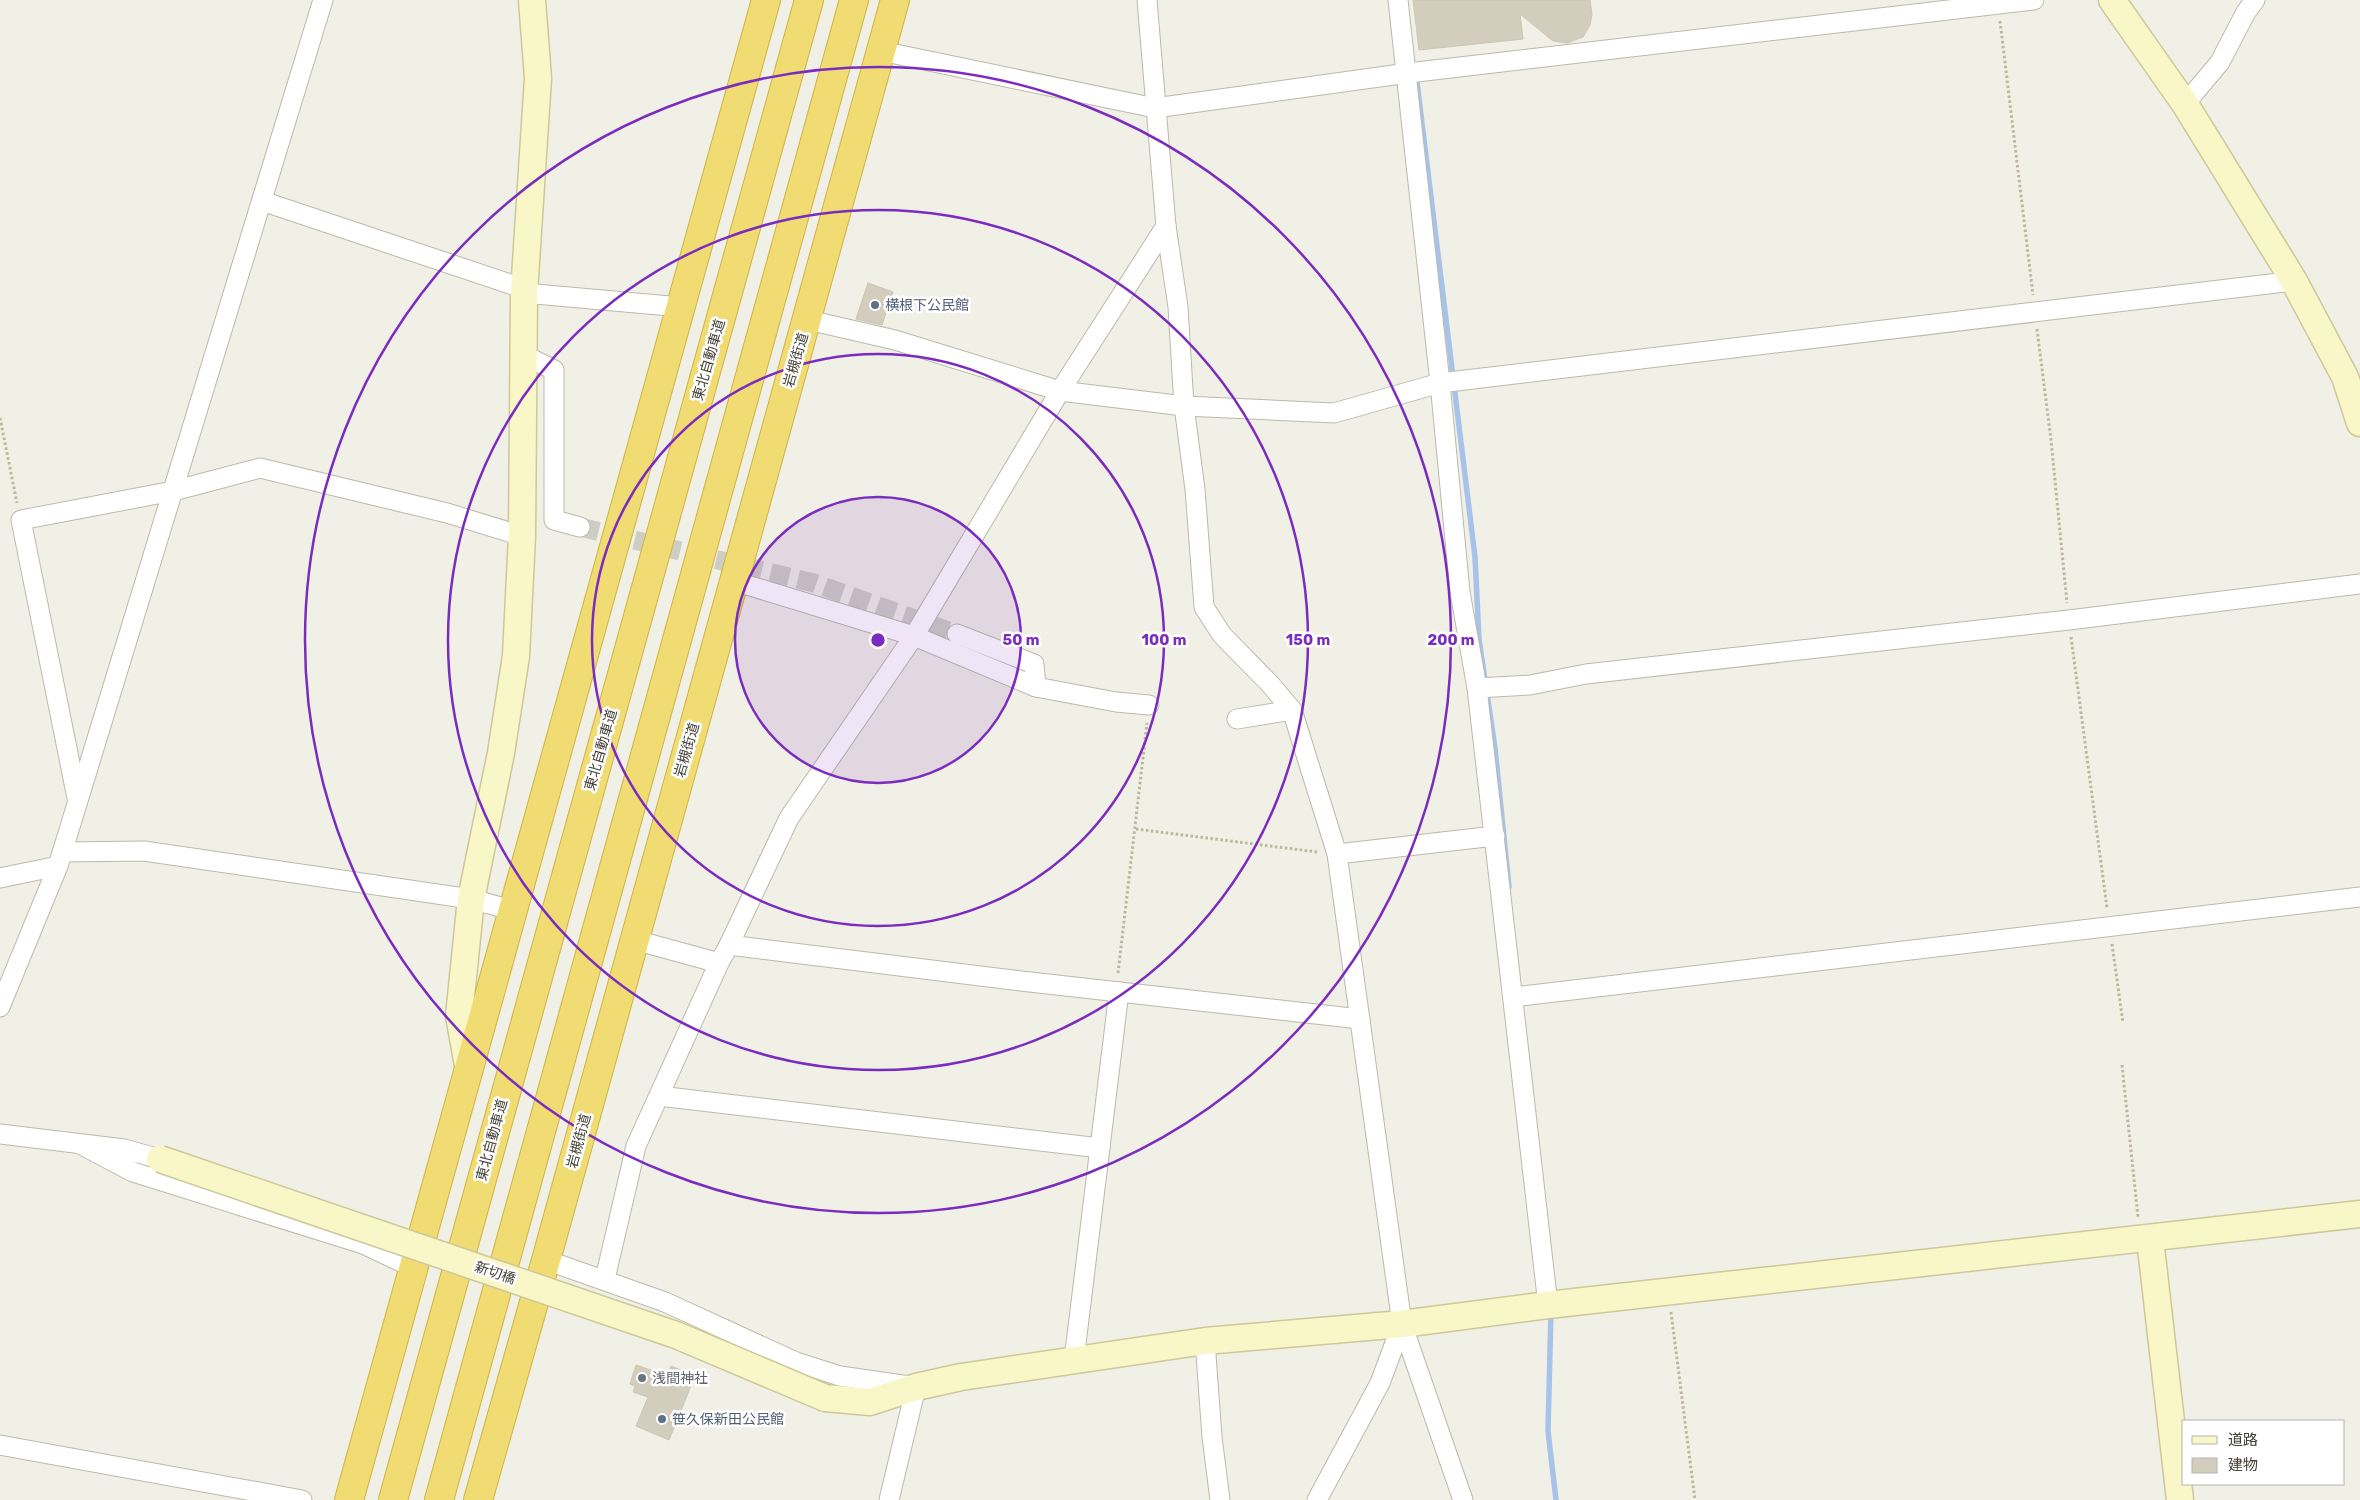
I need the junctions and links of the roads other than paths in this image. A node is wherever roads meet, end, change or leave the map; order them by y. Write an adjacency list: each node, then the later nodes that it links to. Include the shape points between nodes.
1 (323, 0): 16 (street)
2 (532, 0): 19 (street, via 538,78)
3 (766, 0): 20 (highway)
4 (809, 0): 73 (highway, 東北自動車道)
5 (854, 0): 74 (highway)
6 (895, 0): 12 (highway, 岩槻街道)
7 (1147, 0): 15 (street)
8 (1398, 0): 13 (street)
9 (2034, 0): 13 (street)
10 (2112, 0): 14 (street)
11 (2255, 0): 14 (street, via 2220,62)
12 (881, 51): 15 (street); 21 (highway, 岩槻街道)
13 (1408, 74): 15 (street); 23 (street)
14 (2185, 104): 18 (street)
15 (1155, 108): 17 (street)
16 (262, 201): 19 (street, via 516,286); 27 (street)
17 (1166, 226): 24 (street); 25 (street, via 1178,307)
18 (2294, 281): 23 (street); 26 (street, via 2345,377)
19 (524, 293): 20 (street); 22 (street)
20 (681, 307): 46 (highway)
21 (808, 320): 24 (street, via 895,340); 30 (highway, 岩槻街道)
22 (524, 355): 28 (street, via 554,370 554,520); 29 (street)
23 (1440, 383): 25 (street, via 1334,413); 35 (street, via 1460,592)
24 (1060, 391): 25 (street); 33 (street)
25 (1184, 406): 37 (street, via 1195,489 1204,607 1222,635)
26 (2360, 423)
27 (173, 491): 29 (street, via 260,468 447,513); 39 (street); 39 (street, via 21,520)
28 (580, 526)
29 (522, 536): 45 (street, via 516,656 501,753)
30 (734, 581): 33 (street); 47 (highway, 岩槻街道)
31 (2360, 584): 35 (street, via 1586,674 1530,685)
32 (958, 634): 34 (street, via 1034,664)
33 (914, 636): 34 (street); 48 (street, via 788,818)
34 (1036, 688): 36 (street)
35 (1477, 688): 40 (street)
36 (1149, 705)
37 (1292, 710): 38 (street); 41 (street)
38 (1237, 719)
39 (77, 802): 42 (street)
40 (1495, 836): 41 (street); 51 (street)
41 (1337, 854): 53 (street)
42 (60, 859): 43 (street); 45 (street, via 144,851); 52 (street)
43 (0, 878)
44 (2360, 897): 51 (street)
45 (471, 899): 46 (street); 54 (street, via 459,1016)
46 (512, 910): 54 (highway)
47 (635, 940): 49 (street); 62 (highway, 岩槻街道)
48 (729, 946): 49 (street); 50 (street)
49 (718, 962): 55 (street)
50 (1117, 992): 53 (street); 58 (street)
51 (1513, 997): 65 (street)
52 (0, 1007)
53 (1360, 1019): 66 (street)
54 (469, 1071): 63 (highway)
55 (659, 1096): 58 (street); 64 (street, via 636,1146)
56 (0, 1134): 57 (street)
57 (80, 1144): 59 (street, via 124,1149); 63 (street, via 133,1172 363,1244)
58 (1100, 1148): 68 (street)
59 (160, 1159): 69 (street, 新切橋, bridge, via 676,1335 825,1398 870,1402)
60 (2360, 1214): 61 (street, 新切橋)
61 (2145, 1239): 65 (street, 新切橋); 80 (street)
62 (546, 1260): 64 (street); 75 (highway, 岩槻街道)
63 (414, 1268): 72 (highway)
64 (605, 1279): 69 (street, via 665,1302 796,1362 840,1376)
65 (1548, 1305): 66 (street, 新切橋)
66 (1402, 1324): 67 (street, 新切橋); 78 (street, via 1380,1383); 79 (street)
67 (1205, 1341): 68 (street, 新切橋); 77 (street)
68 (1074, 1360): 69 (street, 新切橋)
69 (916, 1387): 76 (street)
70 (0, 1445): 71 (street)
71 (302, 1500)
72 (349, 1500)
73 (393, 1500)
74 (439, 1500)
75 (478, 1500)
76 (889, 1500)
77 (1220, 1500)
78 (1317, 1500)
79 (1463, 1500)
80 (2180, 1500)

